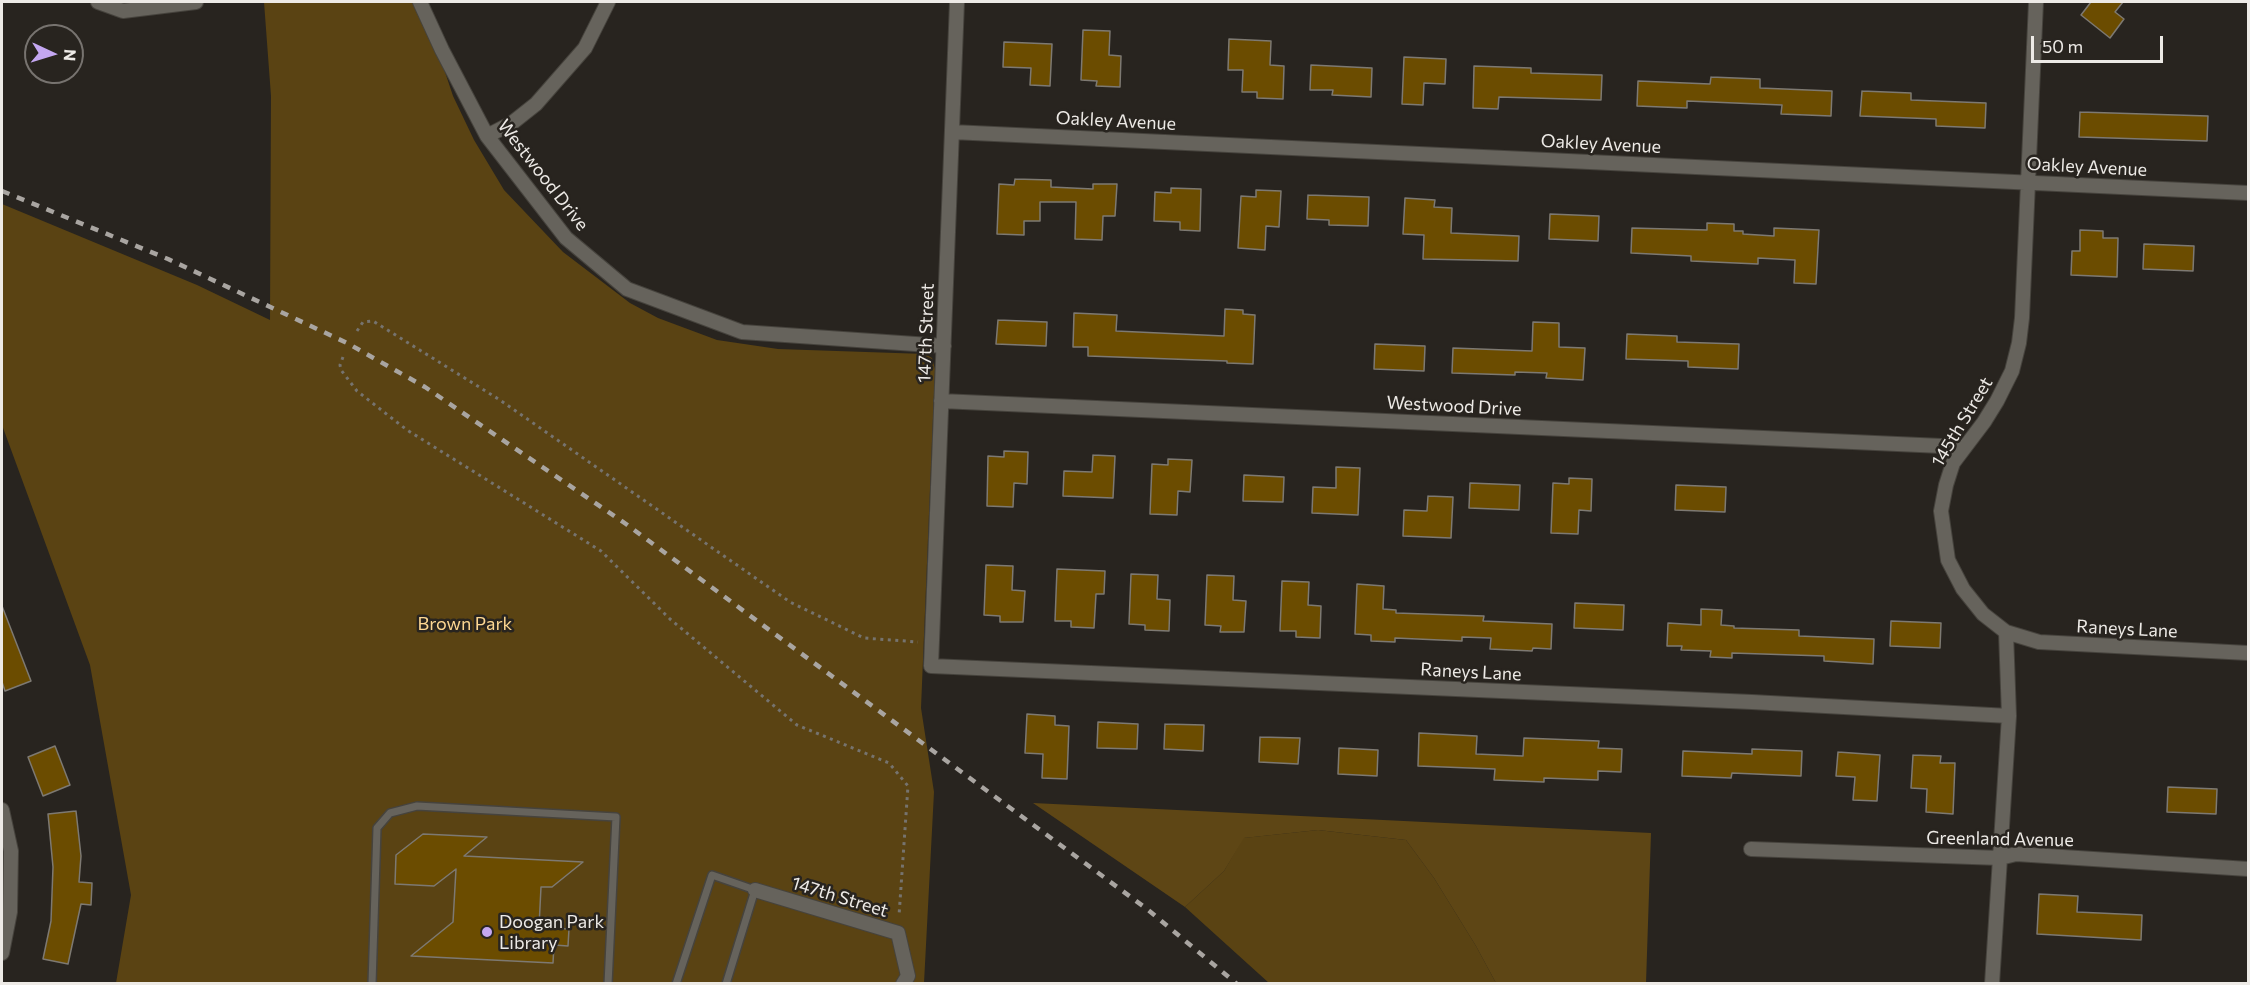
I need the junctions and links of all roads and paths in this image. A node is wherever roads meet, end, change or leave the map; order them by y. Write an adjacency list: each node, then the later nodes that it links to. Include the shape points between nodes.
1 (98, 2): 2 (street, via 123,11)
2 (196, 2)
3 (420, 2): 8 (street, Westwood Drive)
4 (608, 2): 8 (street, via 585,48 536,104)
5 (957, 2): 7 (street, 147th Street)
6 (2036, 2): 9 (street, 145th Street)
7 (952, 132): 9 (street, Oakley Avenue); 12 (street, 147th Street)
8 (487, 136): 12 (street, Westwood Drive, via 566,238 627,289 742,332)
9 (2028, 182): 10 (street, Oakley Avenue); 15 (street, 145th Street, via 2022,318 2012,372 1984,423)
10 (2248, 193)
11 (357, 331): 17 (path, via 363,322 373,321 500,400 790,602 864,638)
12 (944, 346): 14 (street, 147th Street)
13 (343, 357): 26 (path, via 342,370 357,391 407,429 601,551 670,619 797,725 889,764 908,786)
14 (941, 401): 15 (street, Westwood Drive); 17 (street, 147th Street)
15 (1964, 447): 16 (street, 145th Street, via 1953,464 1941,511 1948,560 1963,589 1983,614)
16 (2006, 632): 18 (street, Raneys Lane, via 2039,642); 20 (street)
17 (932, 643): 19 (street, 147th Street)
18 (2248, 653)
19 (931, 666): 20 (street, Raneys Lane)
20 (2009, 716): 23 (street)
21 (2, 810): 27 (street, via 11,851 10,912)
22 (1751, 849): 23 (street, Greenland Avenue)
23 (2000, 858): 24 (street, Greenland Avenue, via 2016,854); 33 (street)
24 (2248, 869)
25 (755, 890): 26 (street, 147th Street); 30 (lane, via 712,875); 31 (lane)
26 (898, 933): 32 (street, 147th Street, via 908,975)
27 (2, 953)
28 (372, 984): 29 (lane, via 377,828 390,813 417,806 616,817)
29 (608, 984)
30 (676, 984)
31 (726, 984)
32 (903, 984)
33 (1992, 984)

